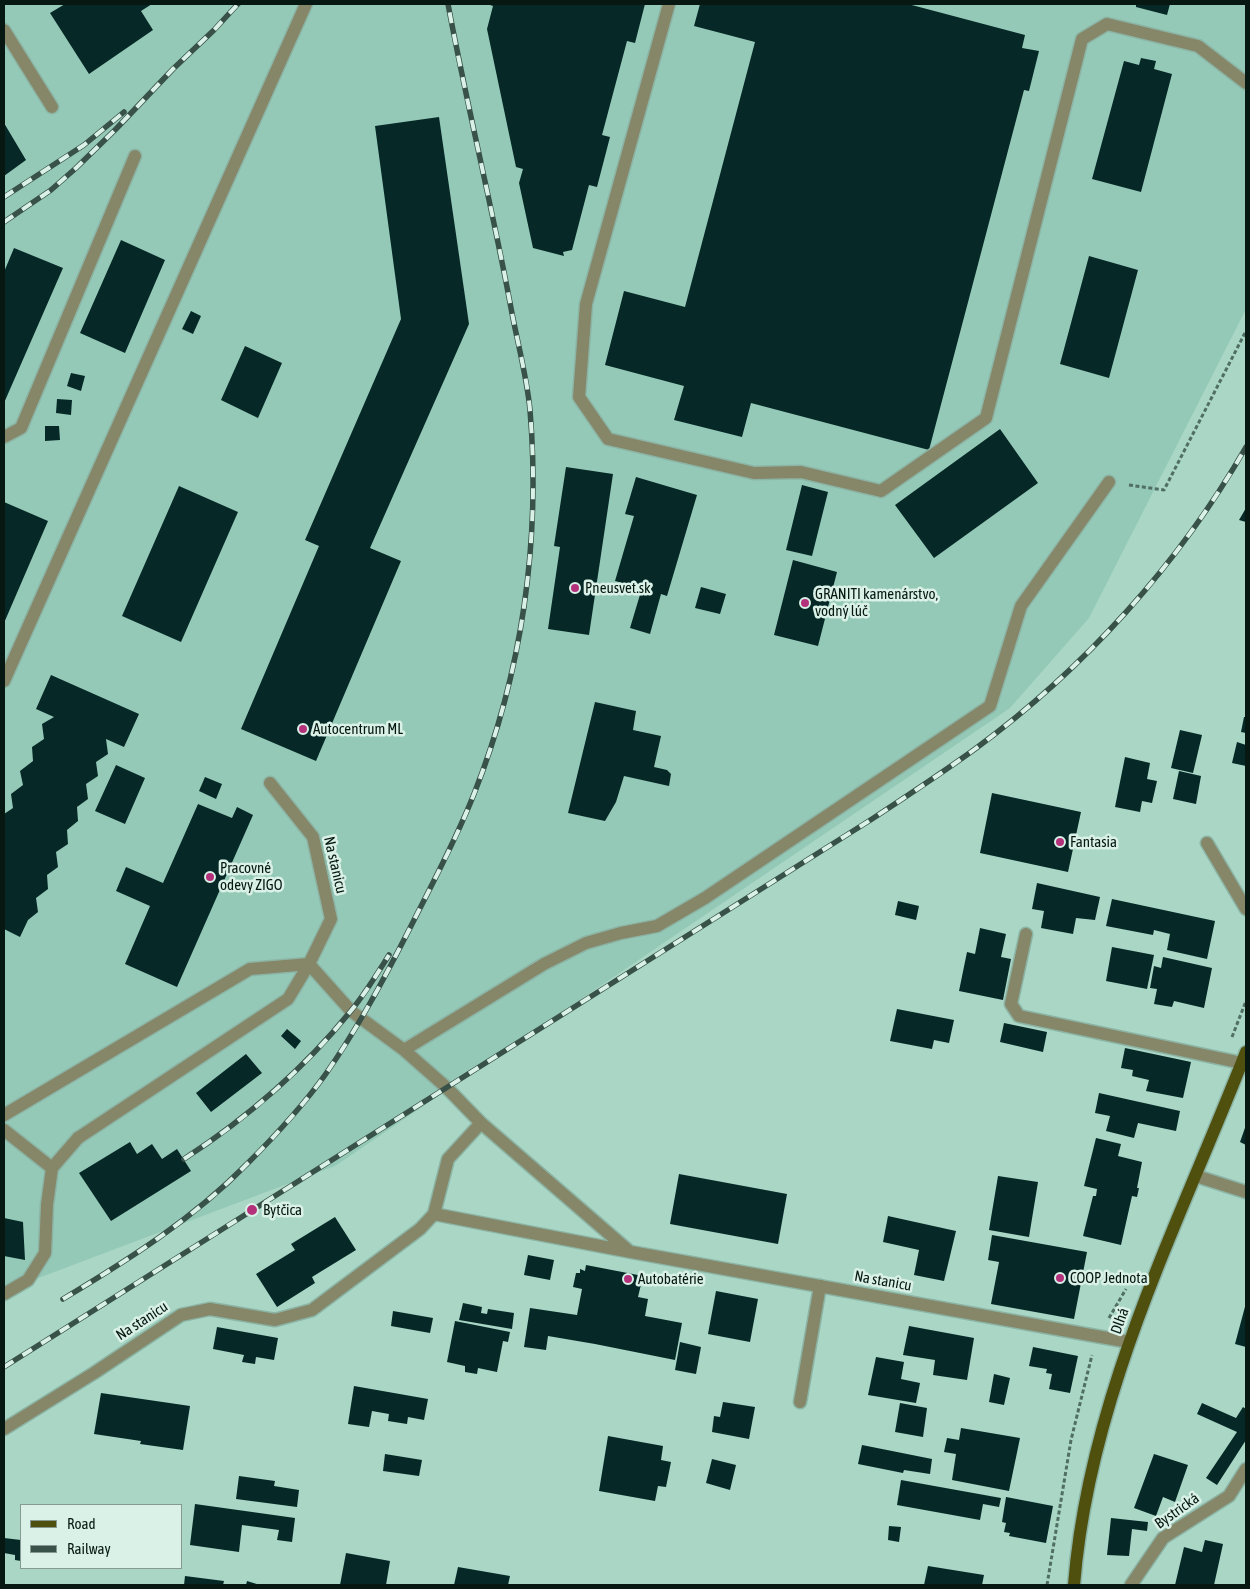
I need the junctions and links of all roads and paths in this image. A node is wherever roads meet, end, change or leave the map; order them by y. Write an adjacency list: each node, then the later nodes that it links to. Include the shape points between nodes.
1 (306, 4): 10 (street)
2 (669, 4): 4 (street, via 586,304 579,397 608,439 754,473 801,472 881,490 986,418 1082,39 1107,24 1198,46)
3 (4, 30): 5 (street)
4 (1246, 83)
5 (52, 107)
6 (135, 156): 8 (street, via 21,428)
7 (1246, 331): 9 (path, via 1164,490)
8 (4, 437)
9 (1108, 482): 16 (street, via 1021,606 990,706 705,898 657,926 586,943 544,964)
10 (4, 681)
11 (270, 782): 15 (street, Na stanicu, via 313,837 331,919)
12 (1207, 843): 13 (street)
13 (1246, 909)
14 (1026, 934): 17 (street, via 1011,1004 1019,1016)
15 (310, 964): 16 (street, via 351,1011); 18 (street, via 250,969); 21 (street, Na stanicu, via 288,999 78,1138)
16 (404, 1050): 19 (street)
17 (1244, 1057): 22 (main road, Dlhá)
18 (4, 1116)
19 (481, 1123): 24 (street, via 448,1160); 25 (street)
20 (4, 1130): 21 (street)
21 (52, 1168): 27 (street, via 45,1253 28,1280)
22 (1196, 1176): 23 (street); 28 (main road, Dlhá)
23 (1246, 1192)
24 (434, 1214): 25 (street, Na stanicu); 30 (street, Na stanicu, via 420,1229 312,1310 275,1320 210,1309 181,1315)
25 (631, 1252): 26 (street, Na stanicu)
26 (820, 1286): 28 (street, Na stanicu); 29 (street)
27 (4, 1294)
28 (1129, 1342): 32 (main road, Dlhá, via 1108,1405 1088,1487)
29 (800, 1402)
30 (4, 1429)
31 (1246, 1469): 33 (street, Bystrická, via 1229,1496 1163,1538)
32 (1074, 1585)
33 (1131, 1585)

